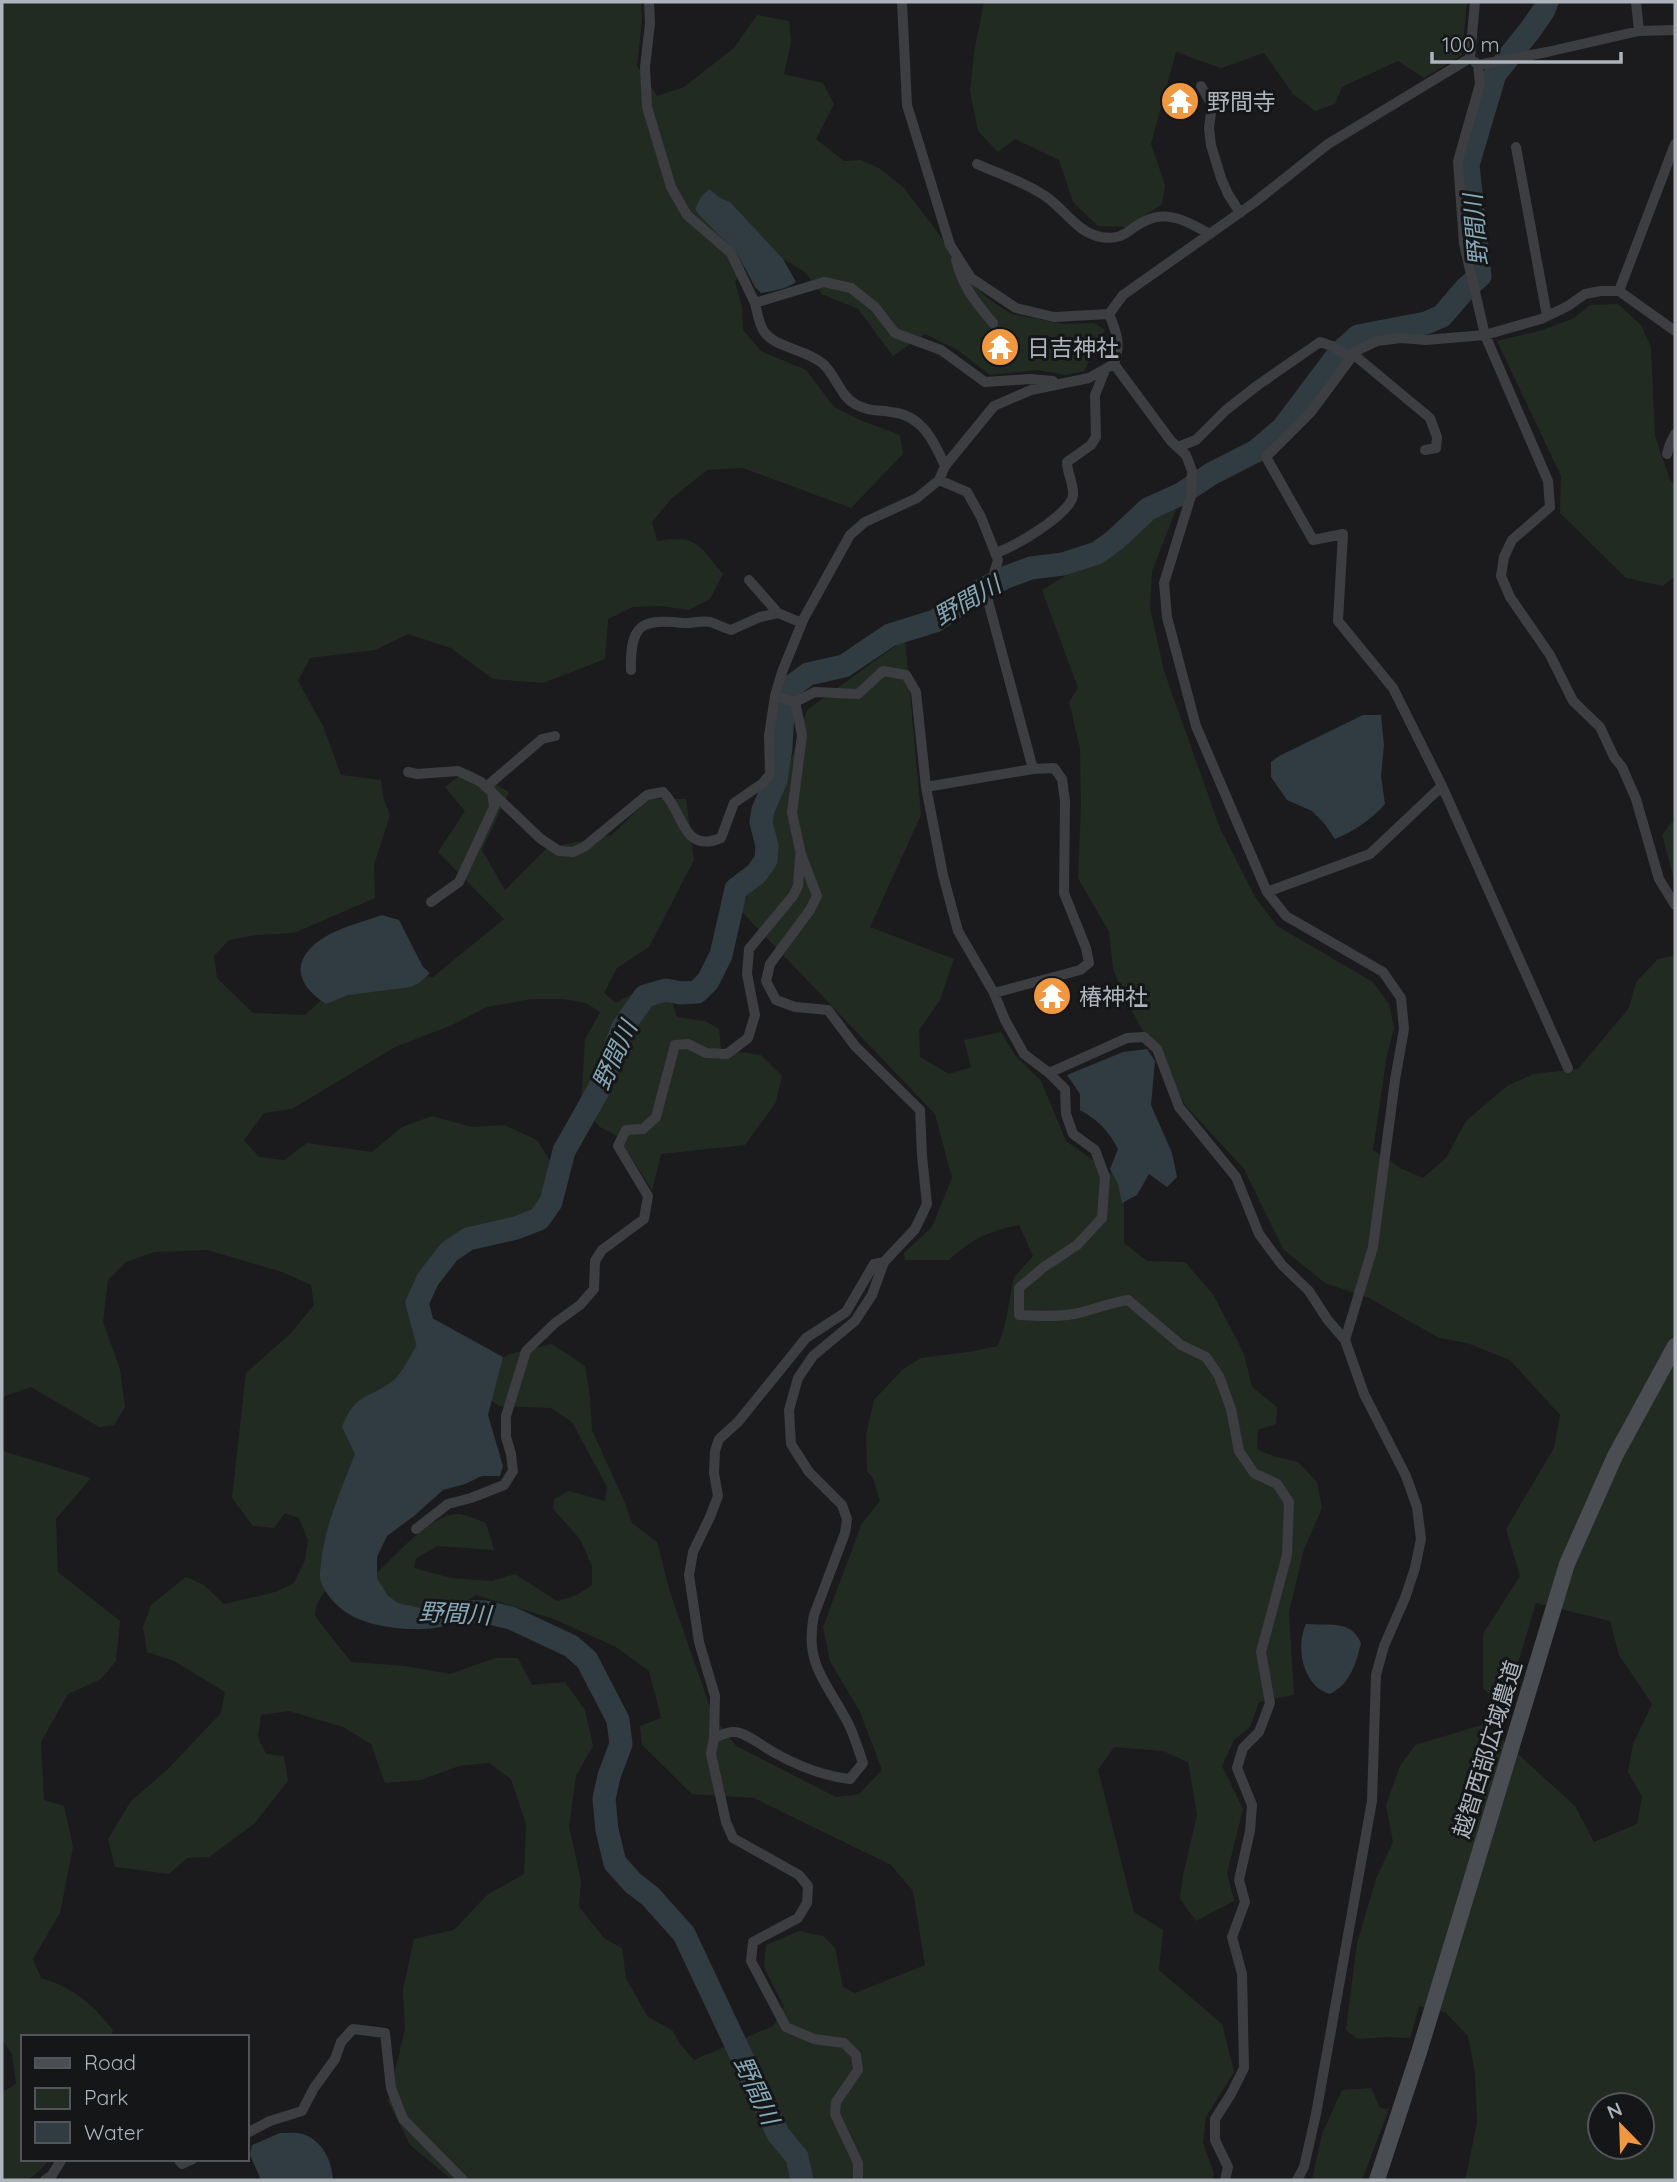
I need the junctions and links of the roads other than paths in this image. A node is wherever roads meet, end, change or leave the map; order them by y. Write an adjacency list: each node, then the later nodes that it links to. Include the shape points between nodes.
1 (649, 2): 16 (street, via 647,107 671,187 687,215 731,253)
2 (902, 2): 14 (street, via 907,105)
3 (1475, 2): 7 (street)
4 (1636, 2): 6 (street)
5 (1675, 30): 6 (street)
6 (1639, 31): 7 (street, via 1547,52)
7 (1474, 61): 12 (street, via 1328,144); 21 (street, via 1480,84 1458,161 1464,244)
8 (1201, 86): 12 (street, via 1212,105 1209,128 1218,170)
9 (1675, 144): 15 (street)
10 (1516, 147): 18 (street)
11 (977, 164): 13 (street, via 1047,197 1083,230 1100,237 1123,236 1159,216 1185,220)
12 (1240, 213): 13 (street)
13 (1210, 234): 17 (street, via 1123,295)
14 (955, 253): 17 (street, via 971,278 1016,308 1054,317); 19 (street, via 966,289)
15 (1619, 292): 18 (street, via 1586,294); 20 (street)
16 (755, 303): 24 (street, via 824,282 850,288 875,307 895,333 942,350 985,382); 29 (street, via 763,332 823,364 852,403 919,422)
17 (1109, 314): 23 (street, via 1119,350)
18 (1547, 316): 21 (street)
19 (993, 323)
20 (1675, 331)
21 (1485, 335): 22 (street, via 1377,341); 47 (street, via 1548,481 1550,507 1512,540 1501,576 1573,701 1600,727 1622,767 1659,879)
22 (1352, 356): 26 (street, via 1320,342 1247,393 1196,440); 27 (street, via 1430,418 1436,447); 41 (street, via 1311,412 1266,457 1313,540 1343,534 1338,621 1393,688)
23 (1110, 367): 24 (street, via 1089,378); 26 (street); 31 (street, via 1095,394 1096,437 1067,463 1074,495 1071,502 1018,544)
24 (1062, 382): 29 (street, via 994,406)
25 (1675, 434): 28 (street)
26 (1178, 447): 45 (street, via 1192,471 1191,496 1164,583 1167,617 1196,726)
27 (1425, 450)
28 (1667, 454)
29 (945, 466): 30 (street)
30 (939, 480): 31 (street, via 967,492); 34 (street, via 917,498 850,534)
31 (995, 553): 39 (street, via 998,560 987,597)
32 (749, 580): 33 (street)
33 (778, 613): 34 (street); 35 (street, via 731,629 709,622 652,621 634,638)
34 (802, 623): 36 (street)
35 (631, 670)
36 (775, 695): 37 (street); 43 (street, via 770,774 734,803 721,838 708,843 686,833 663,792 647,795 584,847 559,851)
37 (795, 702): 42 (street, via 815,692 858,694 883,671 906,675 916,692); 44 (street, via 802,735 792,813)
38 (555, 736): 43 (street, via 542,739)
39 (1033, 769): 42 (street); 48 (street, via 1054,768 1062,779 1064,893 1090,963 1080,970)
40 (408, 772): 43 (street, via 458,771)
41 (1442, 786): 45 (street, via 1370,854); 49 (street)
42 (926, 787): 48 (street, via 958,931)
43 (489, 790): 46 (street, via 494,807 459,882)
44 (801, 854): 51 (street, via 817,896 770,964 766,981 776,1000 828,1010 855,1046 920,1110 927,1204 915,1229); 54 (street, via 793,896 749,949 747,974 755,1014 748,1038 727,1054 675,1045 656,1117 643,1129 626,1130 618,1146 648,1196 644,1219 602,1250 595,1261 594,1289 527,1351 506,1416 513,1471 504,1485 448,1504)
45 (1267, 891): 52 (street, via 1286,916 1383,972 1401,998 1404,1029 1373,1247)
46 (431, 902)
47 (1675, 905)
48 (993, 993): 50 (street, via 1024,1054)
49 (1568, 1068)
50 (1049, 1073): 52 (street, via 1126,1038 1144,1037 1157,1049 1179,1107 1236,1177 1259,1234 1309,1290); 61 (street, via 1065,1090 1073,1134 1095,1150 1105,1177 1102,1218 1077,1245 1019,1288 1019,1315 1076,1313 1128,1300 1181,1345 1206,1357 1231,1409 1239,1451 1254,1473 1278,1484 1289,1502 1287,1555 1261,1652 1269,1703 1259,1732 1243,1748 1237,1768 1252,1805 1239,1881 1245,1902 1232,1937 1242,1974 1244,2068 1215,2119 1215,2140 1228,2167)
51 (884, 1262): 55 (street, via 874,1264 846,1312 806,1338 719,1439 715,1451 718,1496 688,1575 699,1642 715,1696); 55 (street, via 872,1295 855,1321 813,1356 798,1378 789,1410 791,1444 809,1472 842,1505 847,1519 814,1615 811,1650 818,1672 849,1724 863,1763 849,1779 836,1778 778,1755 737,1732)
52 (1345, 1340): 62 (street, via 1364,1394 1406,1476 1417,1507 1421,1539 1376,1675 1372,1801 1316,2114)
53 (1675, 1346): 63 (street, 越智西部広域農道, via 1615,1456 1567,1564)
54 (416, 1529)
55 (714, 1738): 60 (street, via 711,1754 733,1838 799,1875 808,1886 807,1903 798,1918 753,1942 751,1961 786,2027 814,2039 844,2043 856,2055 858,2070 836,2102 835,2114 858,2163)
56 (248, 2132): 59 (street, via 302,2112 353,2029 385,2034 391,2088 403,2119)
57 (61, 2161): 58 (street)
58 (45, 2180)
59 (463, 2180)
60 (858, 2180)
61 (1225, 2180)
62 (1297, 2180)
63 (1377, 2180)

